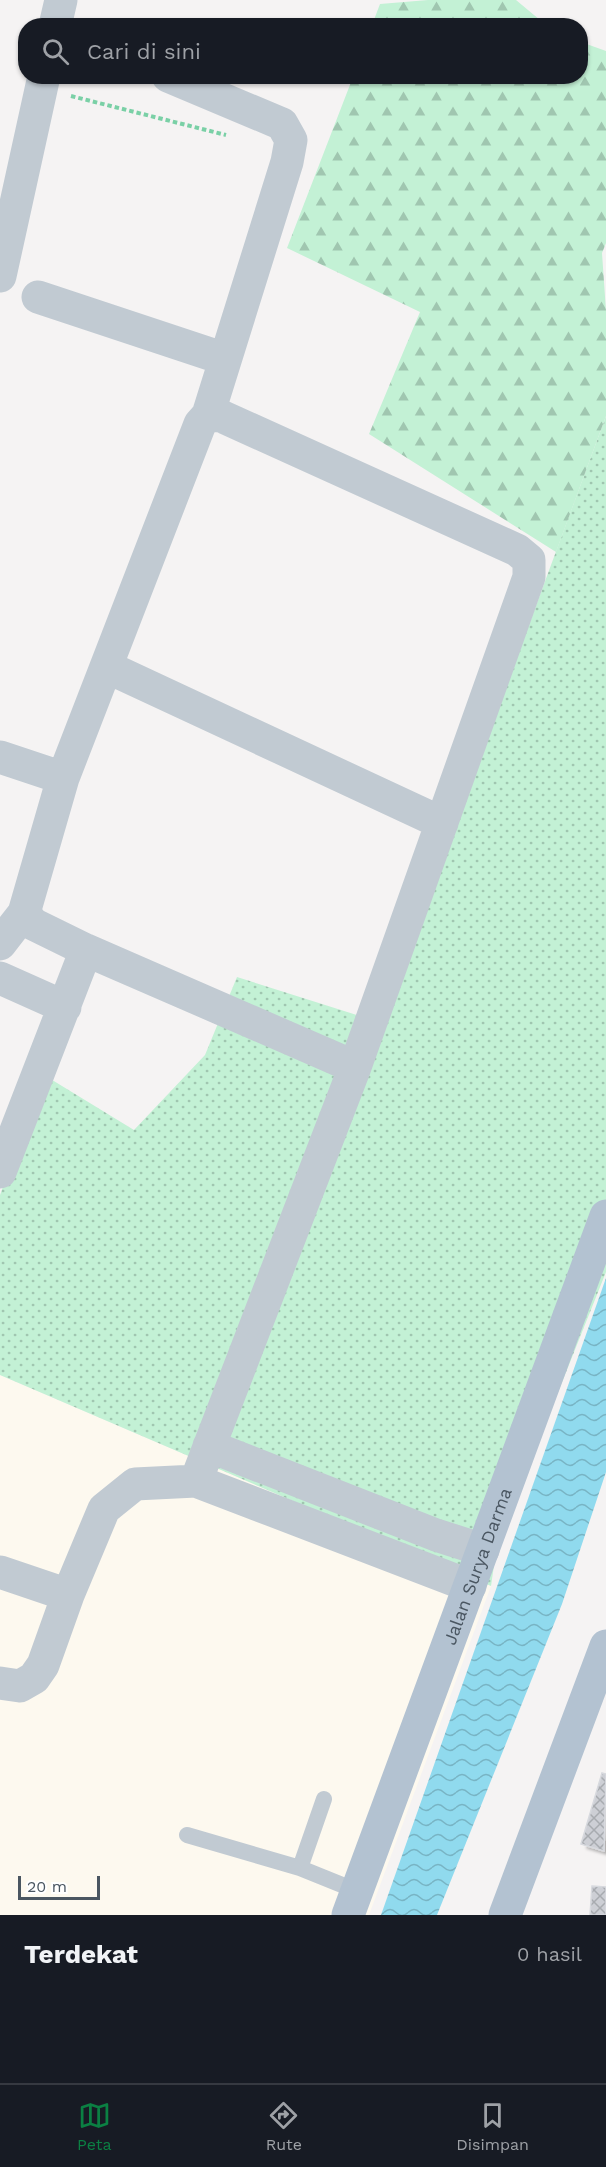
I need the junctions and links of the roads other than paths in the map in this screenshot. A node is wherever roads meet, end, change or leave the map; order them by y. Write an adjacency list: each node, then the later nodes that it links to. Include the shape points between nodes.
1 (61, 0): 2 (street)
2 (57, 18)
3 (43, 84): 5 (street)
4 (187, 84): 7 (street, via 282,124 291,140)
5 (0, 274)
6 (38, 297): 7 (street)
7 (225, 359): 8 (street)
8 (208, 415): 9 (street, via 200,424); 12 (street, via 221,416 517,550 529,560 529,577)
9 (107, 667): 11 (street); 12 (street)
10 (0, 757): 11 (street)
11 (63, 778): 13 (street)
12 (442, 823): 18 (street)
13 (24, 913): 14 (street); 15 (street, via 33,924)
14 (0, 944)
15 (86, 950): 17 (street); 18 (street)
16 (0, 978): 17 (street)
17 (65, 1006): 19 (street)
18 (355, 1067): 21 (street)
19 (0, 1172)
20 (606, 1216): 23 (main road, Jalan Surya Darma)
21 (209, 1446): 22 (street); 23 (street)
22 (196, 1481): 25 (street); 26 (street, via 135,1484 104,1509)
23 (483, 1550): 25 (main road, Jalan Surya Darma)
24 (0, 1572): 26 (street)
25 (470, 1586): 32 (main road, Jalan Surya Darma)
26 (68, 1595): 28 (street, via 34,1678 20,1686)
27 (606, 1646): 33 (main road)
28 (0, 1683)
29 (324, 1799): 31 (lane)
30 (187, 1836): 31 (lane)
31 (300, 1868): 32 (lane)
32 (352, 1903)
33 (505, 1915)

